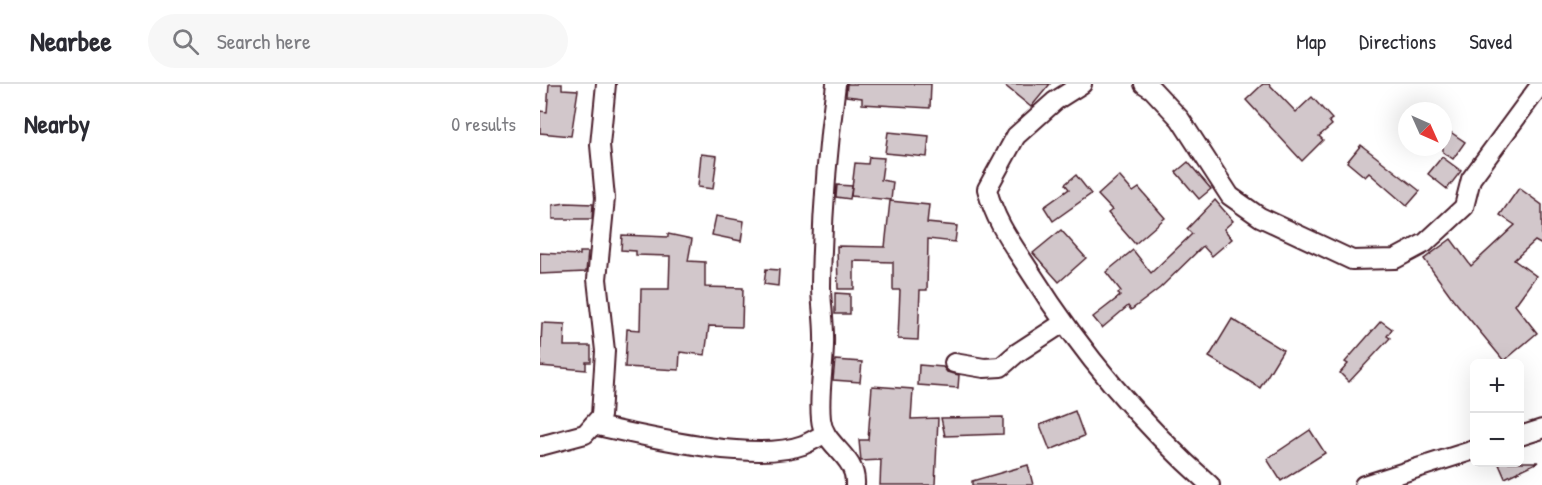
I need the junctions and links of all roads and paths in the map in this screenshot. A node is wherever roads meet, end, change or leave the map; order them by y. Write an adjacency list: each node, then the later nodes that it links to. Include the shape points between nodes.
1 (606, 84): 8 (street, via 600,145 605,198 597,279 604,351 601,416)
2 (836, 84): 10 (street, via 821,286 825,339 819,403)
3 (1082, 84): 6 (street, via 1055,101 1016,136 987,189 993,215)
4 (1144, 84): 5 (street, via 1180,118 1230,196 1260,217 1352,260 1395,259 1425,243 1464,207 1471,179)
5 (1541, 84)
6 (1063, 324): 7 (street, via 1001,367); 15 (street, via 1111,385)
7 (954, 363)
8 (593, 425): 10 (street, via 692,445 763,450 802,446); 12 (street, via 585,434)
9 (1542, 429): 11 (street)
10 (824, 434): 14 (street, via 850,462)
11 (1524, 435)
12 (540, 446)
13 (1470, 451): 16 (street)
14 (855, 485)
15 (1210, 485)
16 (1365, 485)

